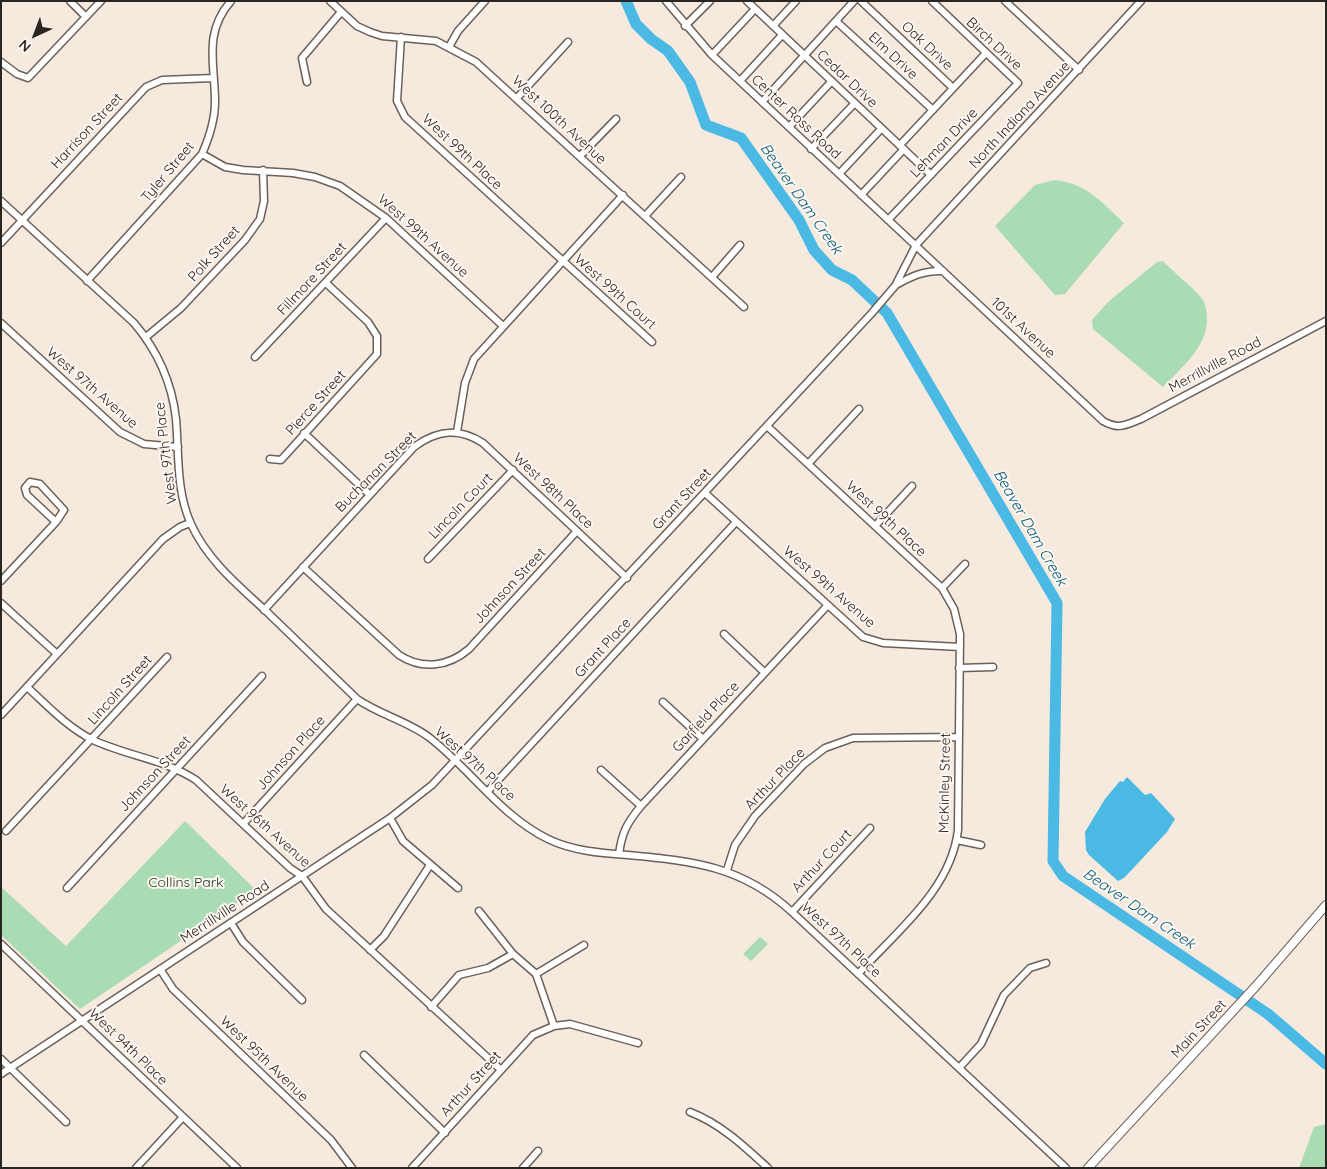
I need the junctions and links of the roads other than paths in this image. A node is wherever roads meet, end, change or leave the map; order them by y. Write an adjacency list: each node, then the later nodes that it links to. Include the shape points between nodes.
1 (70, 1): 17 (street)
2 (101, 1): 17 (street)
3 (231, 1): 30 (street, Tyler Street, via 214,29 211,44)
4 (330, 1): 16 (street, West 100th Avenue)
5 (485, 1): 24 (street, via 458,31)
6 (666, 1): 19 (street, Center Ross Road)
7 (710, 1): 19 (street)
8 (747, 1): 15 (street, Cedar Drive)
9 (796, 1): 20 (street)
10 (854, 1): 18 (street)
11 (861, 1): 35 (street, Oak Drive)
12 (932, 1): 25 (street, Birch Drive)
13 (1005, 1): 29 (street)
14 (1141, 1): 29 (street, North Indiana Avenue)
15 (755, 10): 20 (street, Cedar Drive); 26 (street)
16 (341, 12): 22 (street, West 100th Avenue, via 370,32); 32 (street, via 302,58)
17 (86, 17): 28 (street, via 28,78)
18 (836, 21): 27 (street); 39 (street, Elm Drive)
19 (685, 26): 26 (street, Center Ross Road)
20 (773, 26): 21 (street, Cedar Drive)
21 (782, 35): 27 (street, Cedar Drive); 31 (street)
22 (401, 37): 24 (street, West 100th Avenue, via 436,41); 61 (street, West 99th Place, via 398,101 405,117)
23 (568, 42): 36 (street)
24 (450, 47): 36 (street, West 100th Avenue, via 484,68)
25 (986, 53): 34 (street, Birch Drive); 35 (street)
26 (712, 55): 31 (street, Center Ross Road)
27 (804, 56): 33 (street, Cedar Drive); 37 (street)
28 (1, 62)
29 (1079, 70): 60 (street, North Indiana Avenue)
30 (213, 78): 45 (street, Tyler Street, via 214,111); 57 (street, Harrison Street, via 162,80 146,87)
31 (740, 81): 37 (street, Center Ross Road)
32 (307, 82)
33 (831, 82): 38 (street, Cedar Drive); 41 (street)
34 (1018, 83): 49 (street, Lehman Drive)
35 (953, 88): 39 (street)
36 (517, 98): 46 (street, West 100th Avenue)
37 (762, 102): 41 (street, Center Ross Road)
38 (854, 104): 42 (street, Cedar Drive); 44 (street)
39 (933, 110): 43 (street)
40 (616, 118): 46 (street)
41 (789, 127): 44 (street, Center Ross Road)
42 (881, 129): 43 (street, Cedar Drive); 48 (street)
43 (902, 147): 49 (street, Cedar Drive); 52 (street)
44 (811, 148): 48 (street, Center Ross Road)
45 (202, 154): 47 (street, West 99th Avenue, via 225,167); 64 (street, Tyler Street)
46 (580, 156): 51 (street, West 100th Avenue)
47 (263, 170): 55 (street, West 99th Avenue, via 315,177 340,186); 71 (street, Polk Street, via 264,201 260,219 245,240 181,308)
48 (839, 174): 52 (street, Center Ross Road)
49 (931, 175): 56 (street, Lehman Drive)
50 (681, 177): 54 (street)
51 (623, 195): 54 (street, West 100th Avenue); 61 (street)
52 (860, 195): 56 (street, Center Ross Road)
53 (1, 201): 57 (street, West 97th Place)
54 (646, 216): 63 (street, West 100th Avenue)
55 (386, 218): 65 (street, Fillmore Street); 70 (street, West 99th Avenue)
56 (888, 220): 60 (street, Center Ross Road)
57 (22, 221): 58 (street, Harrison Street); 64 (street, West 97th Place)
58 (1, 243)
59 (740, 245): 63 (street)
60 (916, 245): 62 (street, 101st Avenue); 66 (street, Grant Street)
61 (562, 261): 70 (street); 72 (street, West 99th Court)
62 (943, 271): 66 (street, via 916,274); 76 (street, 101st Avenue, via 1103,421)
63 (712, 277): 67 (street, West 100th Avenue)
64 (87, 281): 71 (street, West 97th Place)
65 (326, 283): 73 (street, Fillmore Street); 78 (street, Pierce Street, via 368,322 377,336 377,354)
66 (895, 286): 75 (street, Grant Street)
67 (744, 307)
68 (1326, 321): 76 (street, Merrillville Road, via 1141,419)
69 (1, 323): 79 (street, West 97th Avenue, via 120,432 144,444)
70 (503, 326): 77 (street, via 474,359 465,383)
71 (146, 337): 79 (street, West 97th Place, via 172,393)
72 (652, 342)
73 (255, 357)
74 (859, 409): 81 (street)
75 (767, 426): 81 (street, West 99th Place); 84 (street, Grant Street)
76 (1114, 427)
77 (457, 432): 82 (street, West 98th Place, via 484,443); 85 (street, Buchanan Street, via 437,434 424,440)
78 (304, 433): 80 (street, Pierce Street, via 280,460); 85 (street)
79 (178, 447): 88 (street, West 97th Place, via 180,482)
80 (270, 459)
81 (808, 464): 89 (street, West 99th Place)
82 (512, 470): 90 (street, West 98th Place); 91 (street, Lincoln Court)
83 (912, 486): 89 (street)
84 (705, 493): 87 (street, West 99th Avenue); 94 (street, Grant Street)
85 (370, 495): 93 (street, Buchanan Street)
86 (56, 522): 86 (street, via 27,495 25,488 30,482 40,484 63,507 63,514); 95 (street)
87 (736, 522): 98 (street, West 99th Avenue); 118 (street, Grant Place)
88 (190, 523): 99 (street, West 97th Place, via 215,563); 102 (street, via 163,540)
89 (875, 526): 96 (street, West 99th Place)
90 (577, 531): 93 (street, Johnson Street, via 469,649 448,662 431,665 418,664 399,655); 94 (street, West 98th Place)
91 (428, 559)
92 (965, 564): 96 (street)
93 (303, 567): 99 (street, Buchanan Street)
94 (627, 578): 115 (street, Grant Street)
95 (1, 581)
96 (942, 588): 101 (street, West 99th Place, via 958,618)
97 (1, 603): 102 (street)
98 (827, 606): 101 (street, West 99th Avenue, via 863,637 883,643); 106 (street, Garfield Place)
99 (264, 610): 109 (street, West 97th Place)
100 (724, 634): 106 (street)
101 (960, 647): 105 (street, McKinley Street)
102 (57, 654): 108 (street)
103 (167, 657): 113 (street, Lincoln Street)
104 (993, 667): 105 (street)
105 (959, 668): 112 (street, McKinley Street)
106 (764, 672): 114 (street, Garfield Place)
107 (262, 676): 116 (street, Johnson Street)
108 (27, 687): 111 (street); 113 (street, West 96th Avenue, via 68,725)
109 (357, 699): 115 (street, West 97th Place, via 424,733); 121 (street, Johnson Place)
110 (663, 702): 114 (street)
111 (1, 715)
112 (959, 737): 124 (street, McKinley Street); 128 (street, Arthur Place, via 853,738 825,748 804,764 755,816 735,845)
113 (92, 739): 116 (street, West 96th Avenue); 123 (street)
114 (703, 739): 119 (street, Garfield Place)
115 (456, 762): 118 (street, West 97th Place); 120 (street, Merrillville Road)
116 (178, 768): 121 (street, West 96th Avenue, via 196,780); 130 (street, Johnson Street)
117 (601, 770): 119 (street)
118 (488, 791): 126 (street, West 97th Place, via 524,824 547,838 579,850)
119 (641, 806): 126 (street, Garfield Place, via 622,834)
120 (390, 818): 127 (street, via 403,841); 129 (street, Merrillville Road)
121 (243, 824): 129 (street, West 96th Avenue)
122 (870, 828): 134 (street, Arthur Court)
123 (6, 831)
124 (956, 840): 125 (street); 143 (street, McKinley Street, via 938,885)
125 (981, 845)
126 (619, 854): 128 (street, West 97th Place)
127 (430, 864): 131 (street); 138 (street, via 384,936)
128 (726, 870): 134 (street, West 97th Place, via 765,889)
129 (302, 876): 135 (street, Merrillville Road); 138 (street, West 96th Avenue, via 326,908)
130 (67, 888)
131 (458, 888)
132 (1326, 905): 167 (main road, Main Street)
133 (479, 911): 139 (street)
134 (792, 912): 143 (street, West 97th Place)
135 (231, 922): 141 (street, Merrillville Road); 144 (street, via 243,942)
136 (1, 944): 146 (street, West 94th Place)
137 (584, 945): 142 (street)
138 (370, 950): 145 (street, West 96th Avenue)
139 (512, 954): 142 (street); 145 (street, via 488,968 459,975)
140 (1046, 963): 152 (street, via 1030,968 1004,994 981,1044)
141 (160, 969): 146 (street, Merrillville Road); 162 (street, West 95th Avenue, via 173,989 331,1140)
142 (536, 974): 147 (street)
143 (858, 974): 152 (street, West 97th Place)
144 (302, 1000)
145 (431, 1007): 153 (street, West 96th Avenue)
146 (82, 1020): 151 (street, Merrillville Road); 156 (street, West 94th Place)
147 (554, 1026): 148 (street, via 570,1024); 153 (street, Arthur Street, via 533,1035)
148 (638, 1042)
149 (364, 1055): 158 (street)
150 (1, 1059): 151 (street)
151 (11, 1068): 154 (street, Merrillville Road); 157 (street)
152 (959, 1068): 166 (street, West 97th Place)
153 (500, 1069): 158 (street, Arthur Street)
154 (1, 1074)
155 (690, 1112): 165 (street, via 707,1118 726,1131)
156 (184, 1117): 160 (street); 161 (street, West 94th Place)
157 (66, 1122)
158 (444, 1133): 163 (street, Arthur Street)
159 (538, 1151): 164 (street)
160 (136, 1168)
161 (237, 1168)
162 (352, 1168)
163 (412, 1168)
164 (523, 1168)
165 (768, 1168)
166 (1066, 1168)
167 (1088, 1168)

